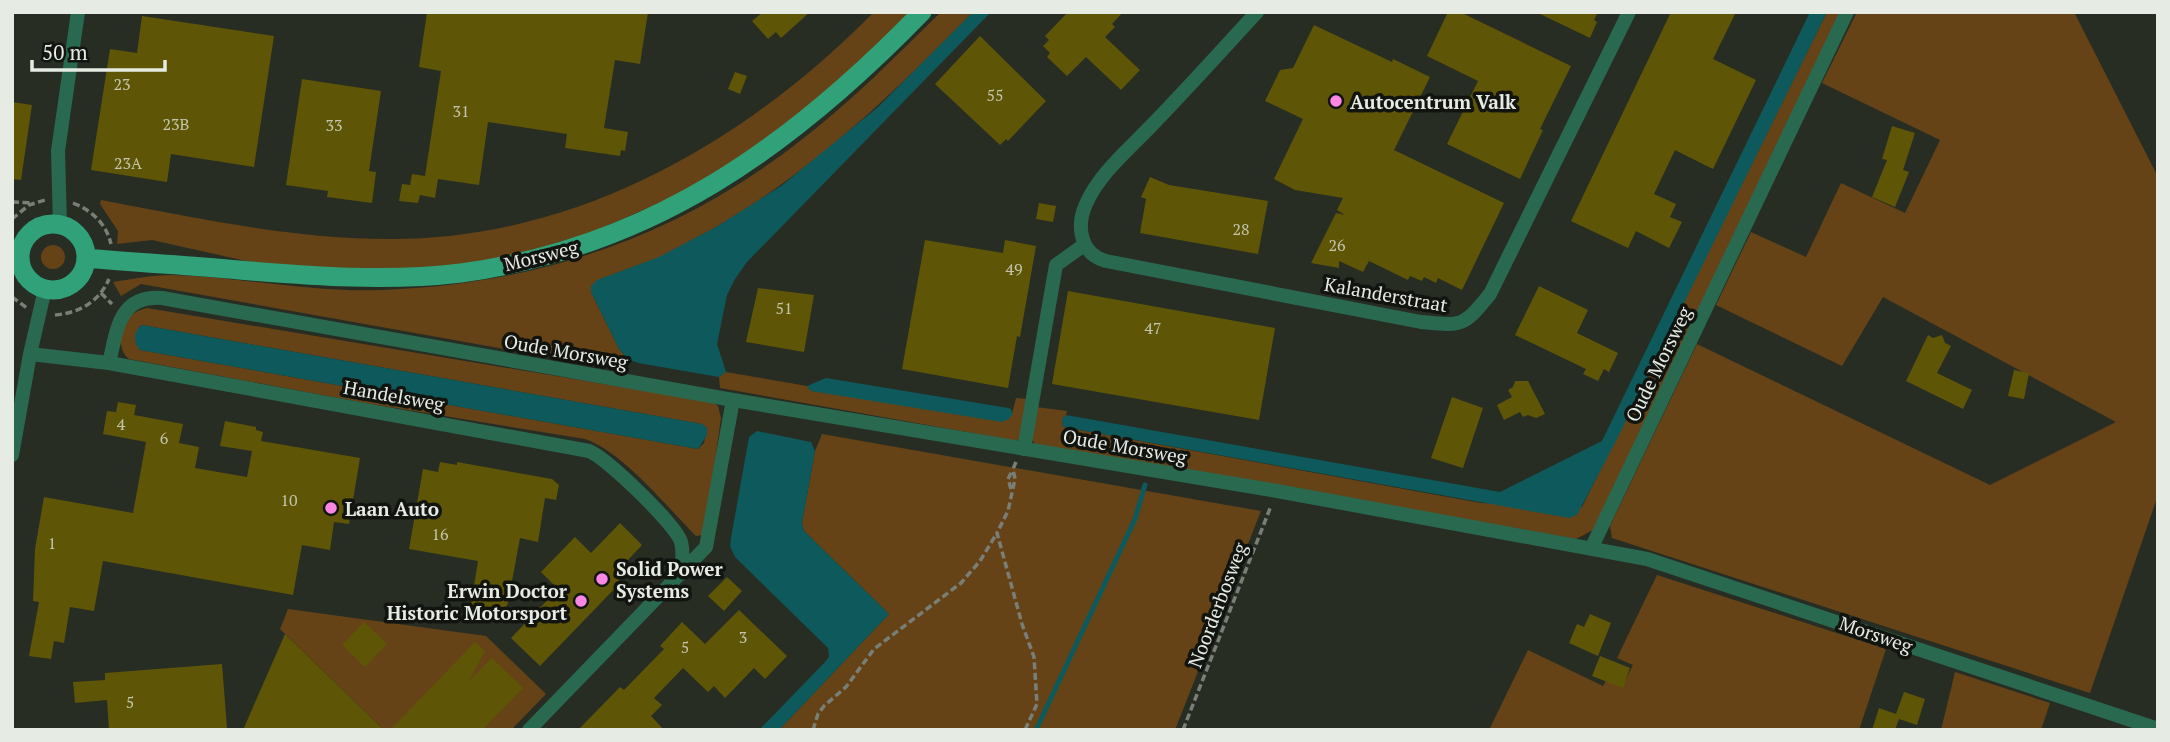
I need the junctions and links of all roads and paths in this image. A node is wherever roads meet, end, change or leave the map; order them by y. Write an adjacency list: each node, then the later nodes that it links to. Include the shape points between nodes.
1 (78, 12): 8 (street, via 58,151)
2 (922, 12): 11 (main road, Morsweg, via 816,112 763,153 656,216 570,248 460,273 379,278)
3 (1257, 12): 9 (street, via 1102,178 1082,214)
4 (1629, 12): 9 (street, Kalanderstraat, via 1490,295 1469,320 1455,325 1421,322 1106,261)
5 (1847, 12): 20 (street, Oude Morsweg)
6 (12, 202): 7 (path)
7 (36, 203)
8 (60, 225): 10 (main road, via 36,229); 11 (main road, via 82,240)
9 (1084, 245): 16 (street, via 1056,265)
10 (17, 247): 12 (main road, via 25,274)
11 (86, 258): 12 (main road, via 82,274 70,286)
12 (45, 289): 13 (street)
13 (30, 354): 14 (street, Handelsweg); 17 (street)
14 (109, 363): 15 (street, Oude Morsweg, via 123,313 151,297); 21 (street, Handelsweg, via 589,451 604,459 672,526 681,541)
15 (733, 400): 16 (street, Oude Morsweg); 21 (street, via 706,547)
16 (1024, 449): 18 (street, Oude Morsweg); 19 (path, via 1013,469 1008,511)
17 (12, 455)
18 (1276, 491): 20 (street, Oude Morsweg); 26 (path, Noorderbosweg)
19 (998, 533): 24 (path, via 961,583 874,649 846,687 824,706); 25 (path, via 1034,657 1037,704)
20 (1591, 549): 22 (street, Morsweg, via 1647,559)
21 (681, 574): 23 (street)
22 (2158, 729)
23 (530, 730)
24 (813, 730)
25 (1025, 730)
26 (1184, 730)

